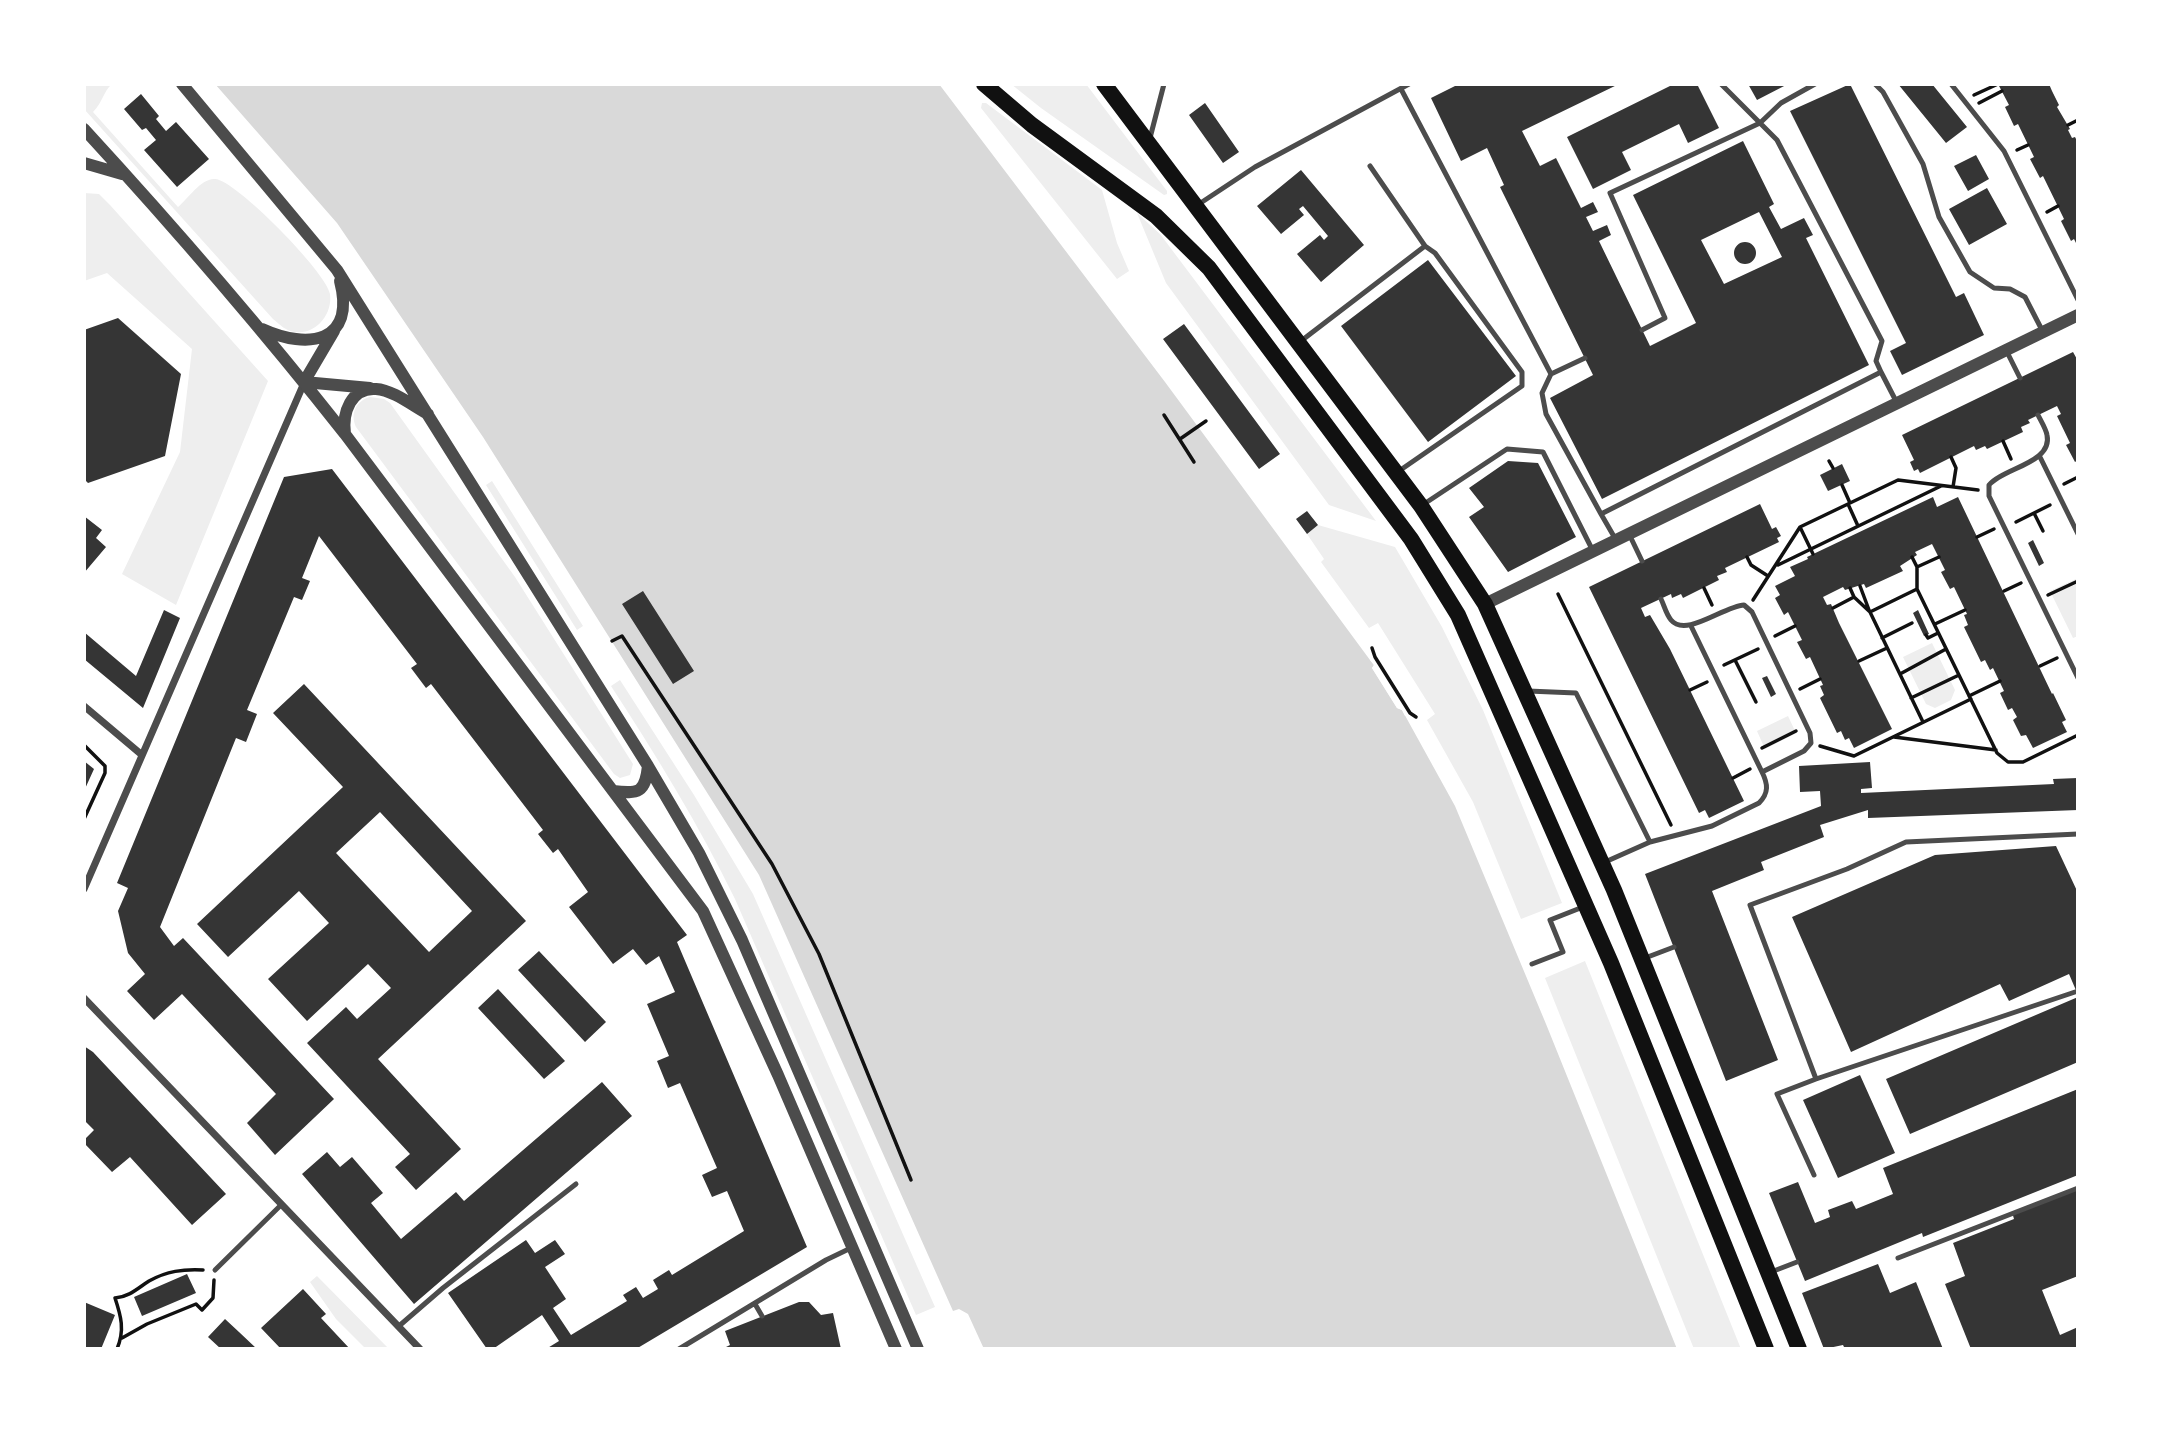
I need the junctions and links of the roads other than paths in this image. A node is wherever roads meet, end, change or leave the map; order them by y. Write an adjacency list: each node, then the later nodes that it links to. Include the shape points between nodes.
1 (182, 84): 19 (street)
2 (984, 84): 61 (main road, via 1156,216 1209,268 1411,539 1458,615)
3 (1104, 84): 13 (main road)
4 (1164, 84): 13 (lane)
5 (1409, 84): 10 (lane)
6 (1721, 84): 11 (lane)
7 (1815, 84): 11 (lane, via 1781,103)
8 (1875, 84): 25 (lane, via 1923,164 1939,217 1970,272 1994,288 2010,289 2025,297)
9 (1951, 84): 20 (lane, via 2004,151)
10 (1401, 89): 17 (lane, via 1255,167); 30 (lane)
11 (1760, 123): 24 (lane, via 1610,193 1665,318); 29 (lane, via 1777,140 1882,341 1876,361)
12 (84, 129): 16 (street)
13 (1148, 145): 17 (main road)
14 (84, 163): 16 (street)
15 (1370, 166): 18 (lane)
16 (126, 175): 22 (street)
17 (1196, 206): 26 (main road)
18 (1425, 246): 26 (lane); 39 (lane, via 1436,253 1522,372 1522,386)
19 (337, 270): 23 (street, via 344,304); 35 (street)
20 (2078, 300)
21 (2078, 315): 25 (street)
22 (256, 326): 23 (street, via 305,341 321,338); 32 (street)
23 (336, 327): 32 (street)
24 (1642, 330)
25 (2043, 332): 27 (street)
26 (1298, 343): 39 (main road)
27 (2006, 350): 31 (lane); 34 (street)
28 (1585, 358): 30 (lane)
29 (1881, 372): 34 (lane); 41 (lane)
30 (1551, 374): 41 (lane, via 1542,393 1546,414)
31 (2020, 378)
32 (304, 382): 33 (street); 37 (street); 53 (street)
33 (376, 389): 35 (street); 37 (street, via 352,399 344,416)
34 (1897, 403): 42 (street)
35 (428, 414): 54 (street)
36 (2038, 415): 38 (lane, via 2048,435)
37 (345, 433): 56 (street)
38 (2040, 457): 43 (lane); 50 (lane, via 1995,478 1989,496)
39 (1396, 473): 40 (main road)
40 (1421, 506): 45 (lane, via 1507,449 1543,452); 48 (main road)
41 (1601, 514): 44 (lane)
42 (1629, 534): 44 (street); 46 (lane)
43 (2078, 534)
44 (1616, 540): 45 (street)
45 (1593, 551): 48 (street)
46 (1642, 561)
47 (1661, 599): 49 (lane, via 1671,620)
48 (1485, 604): 51 (main road)
49 (1690, 626): 55 (lane); 55 (lane, via 1733,605 1744,605 1752,612 1811,743)
50 (2078, 678)
51 (1524, 691): 58 (lane, via 1576,693); 59 (main road)
52 (84, 706): 53 (street)
53 (142, 755): 60 (street)
54 (648, 766): 56 (street, via 640,790); 83 (street, via 699,853 742,940)
55 (1762, 772): 58 (lane, via 1767,790 1759,803 1712,826)
56 (614, 791): 72 (street, via 703,911)
57 (2078, 834): 67 (lane, via 1906,842 1750,905)
58 (1650, 842): 59 (lane)
59 (1602, 863): 63 (main road)
60 (84, 889)
61 (1586, 905): 64 (lane, via 1550,920 1563,952); 84 (main road)
62 (1674, 947): 63 (lane)
63 (1642, 959): 76 (main road)
64 (1532, 964)
65 (2078, 991): 67 (lane)
66 (84, 998): 71 (street)
67 (1816, 1079): 68 (lane, via 1777,1094)
68 (1814, 1175)
69 (576, 1184): 79 (lane)
70 (2078, 1188): 73 (lane)
71 (282, 1204): 75 (lane); 79 (street)
72 (853, 1247): 77 (lane); 82 (street)
73 (1898, 1258)
74 (1797, 1262): 76 (lane)
75 (215, 1270)
76 (1768, 1274): 85 (main road)
77 (755, 1304): 78 (lane); 81 (lane)
78 (762, 1316)
79 (399, 1326): 80 (street)
80 (420, 1349)
81 (680, 1349)
82 (896, 1349)
83 (918, 1349)
84 (1766, 1349)
85 (1799, 1349)

